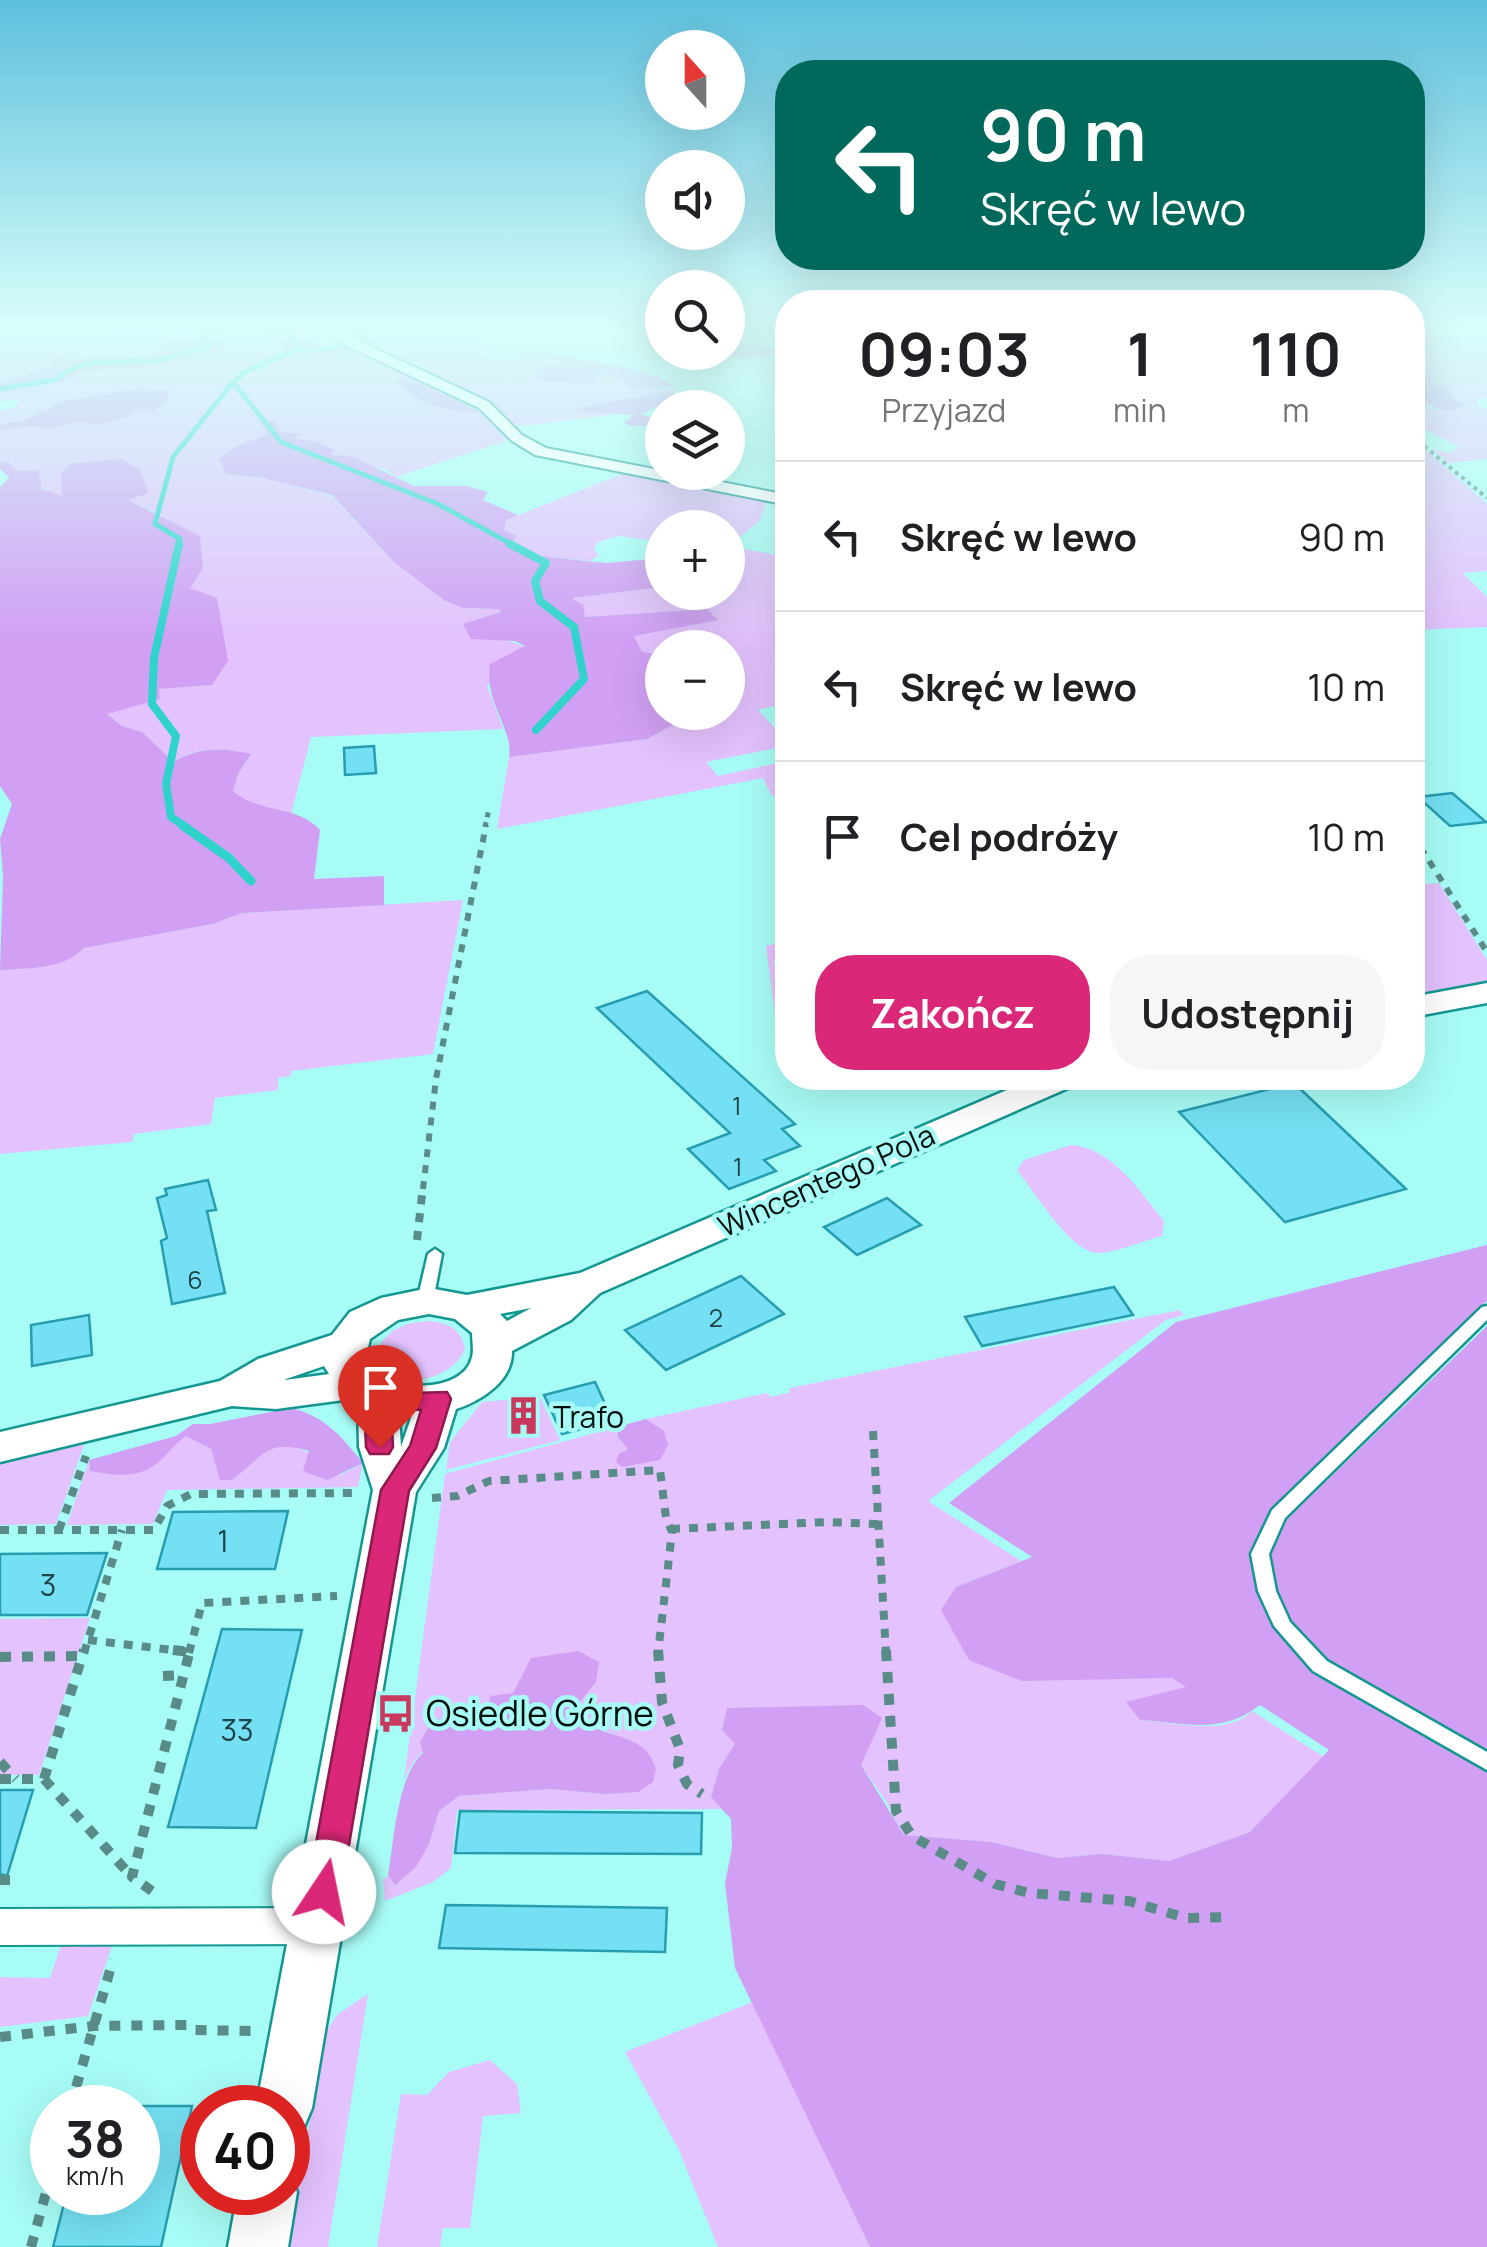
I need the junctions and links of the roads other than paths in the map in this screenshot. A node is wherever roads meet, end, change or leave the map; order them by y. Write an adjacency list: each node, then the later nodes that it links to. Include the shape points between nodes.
1 (510, 431): 2 (street, via 541,452)
2 (775, 497)
3 (1487, 993): 4 (street)
4 (1425, 1004)
5 (1035, 1090): 6 (street, Wincentego Pola)
6 (590, 1284): 7 (street, Wincentego Pola); 9 (street, Wincentego Pola)
7 (467, 1308): 9 (street, via 492,1329); 10 (street, via 431,1275 397,1306 370,1318)
8 (1487, 1311): 16 (lane, via 1278,1514 1260,1554 1283,1626 1320,1666)
9 (496, 1342): 13 (street, via 486,1372)
10 (346, 1344): 11 (street, via 346,1372); 12 (street)
11 (367, 1391): 12 (street); 13 (street, via 411,1402); 15 (street)
12 (232, 1392): 14 (street)
13 (438, 1399): 15 (street, via 423,1448)
14 (0, 1447)
15 (395, 1499): 18 (street)
16 (1487, 1762)
17 (0, 1926): 18 (street)
18 (318, 1926): 19 (street)
19 (288, 2085)
20 (264, 2215): 21 (street)
21 (258, 2247)

